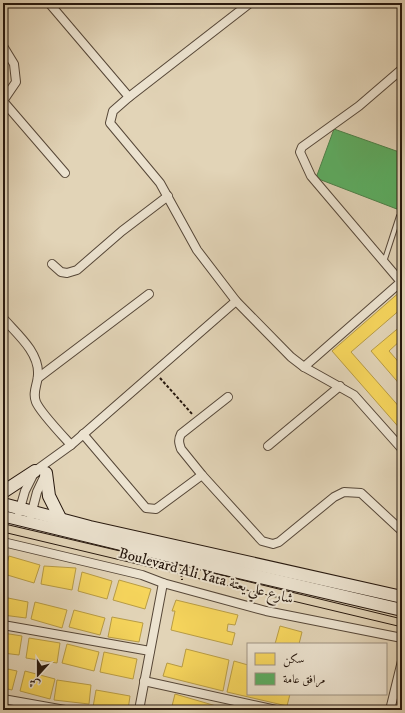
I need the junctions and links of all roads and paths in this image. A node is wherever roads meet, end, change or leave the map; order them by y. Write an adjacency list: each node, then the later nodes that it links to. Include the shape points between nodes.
1 (49, 3): 5 (street)
2 (250, 3): 5 (street)
3 (3, 46): 6 (street, via 14,64 16,82)
4 (402, 69): 10 (street, via 359,106 302,147 300,152 311,176)
5 (129, 97): 8 (street, via 113,110 110,122)
6 (3, 101): 7 (street)
7 (65, 173)
8 (168, 196): 11 (street, via 77,270 61,272); 14 (street, via 197,250)
9 (399, 216): 10 (lane)
10 (384, 262): 12 (street)
11 (52, 264)
12 (401, 282): 16 (street)
13 (149, 294): 18 (street)
14 (236, 301): 16 (street, via 291,357); 17 (street)
15 (3, 318): 18 (street, via 32,352 37,363)
16 (304, 366): 19 (street)
17 (155, 372): 21 (path); 22 (street)
18 (38, 378): 23 (street, via 35,388 36,402)
19 (340, 386): 24 (street); 25 (street, via 354,395)
20 (228, 397): 21 (street)
21 (198, 420): 27 (street, via 181,434 179,439 181,450)
22 (83, 434): 23 (street); 27 (street, via 146,508 156,509)
23 (71, 445): 26 (street)
24 (268, 446)
25 (402, 449)
26 (40, 472): 28 (main road); 30 (street, via 36,492); 30 (street, via 25,491); 32 (main road)
27 (202, 475): 33 (street, via 267,544 279,542 344,492 361,493)
28 (3, 492)
29 (3, 504): 30 (main road, Boulevard Ali Yata شارع علي يعتة)
30 (25, 515): 31 (main road, Boulevard Ali Yata شارع علي يعتة); 32 (main road, Boulevard Ali Yata شارع علي يعتة); 37 (main road, Boulevard Ali Yata شارع علي يعتة)
31 (3, 517)
32 (60, 518): 36 (main road, Boulevard Ali Yata شارع علي يعتة, via 90,527)
33 (402, 531)
34 (3, 542): 35 (street, Boulevard Ali Yata شارع علي يعتة, via 142,575)
35 (163, 583): 39 (street, Boulevard Ali Yata شارع علي يعتة, via 266,611); 40 (street)
36 (402, 597)
37 (402, 610)
38 (3, 625): 40 (street)
39 (402, 638)
40 (150, 651): 42 (street)
41 (402, 661): 47 (street)
42 (144, 681): 45 (street); 46 (street)
43 (3, 699): 44 (street)
44 (65, 710)
45 (139, 710)
46 (276, 710)
47 (390, 710)

